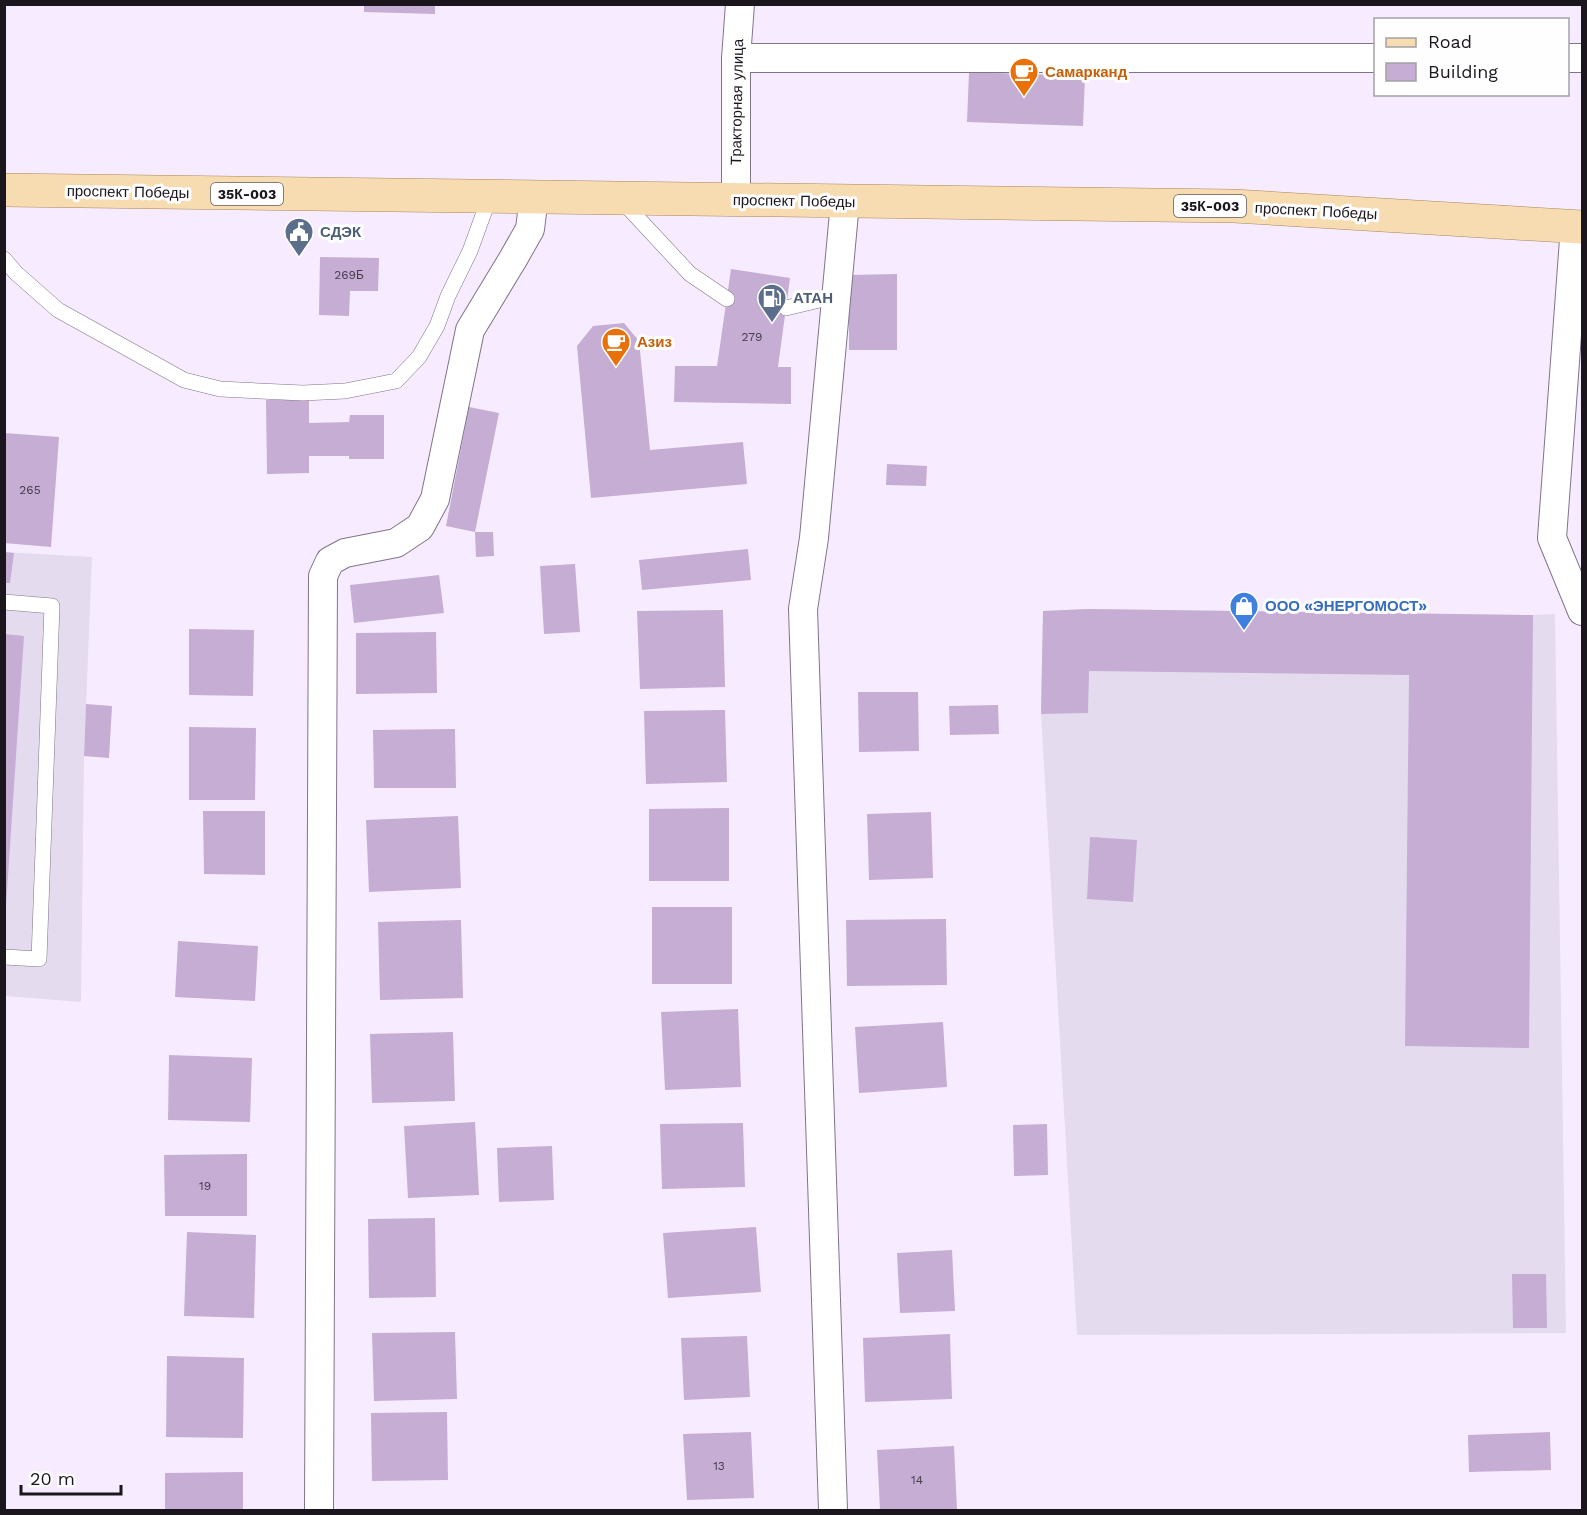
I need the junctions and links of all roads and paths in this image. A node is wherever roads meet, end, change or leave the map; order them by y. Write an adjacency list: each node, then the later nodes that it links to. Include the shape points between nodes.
1 (740, 4): 2 (street, Тракторная улица)
2 (736, 58): 3 (street); 8 (street, Тракторная улица)
3 (1374, 58)
4 (4, 190): 5 (main road, проспект Победы / 35К-003)
5 (489, 196): 6 (main road, проспект Победы / 35К-003); 11 (lane, via 470,251 419,357 396,381 345,391 220,389 184,380 58,310)
6 (534, 197): 7 (main road, проспект Победы / 35К-003); 18 (street, via 530,229 470,330 435,499 420,527 396,543 345,553 330,561 323,576)
7 (620, 198): 8 (main road, проспект Победы / 35К-003); 13 (lane, via 690,274)
8 (736, 200): 9 (main road, проспект Победы / 35К-003)
9 (845, 202): 10 (main road, проспект Победы / 35К-003, via 1234,206); 12 (street)
10 (1579, 226): 16 (street, via 1552,538)
11 (4, 259)
12 (836, 296): 14 (lane); 19 (street, via 814,538 803,609)
13 (727, 299)
14 (786, 308)
15 (4, 602): 17 (lane, via 52,606 39,958)
16 (1582, 611)
17 (4, 957)
18 (319, 1510)
19 (833, 1510)

